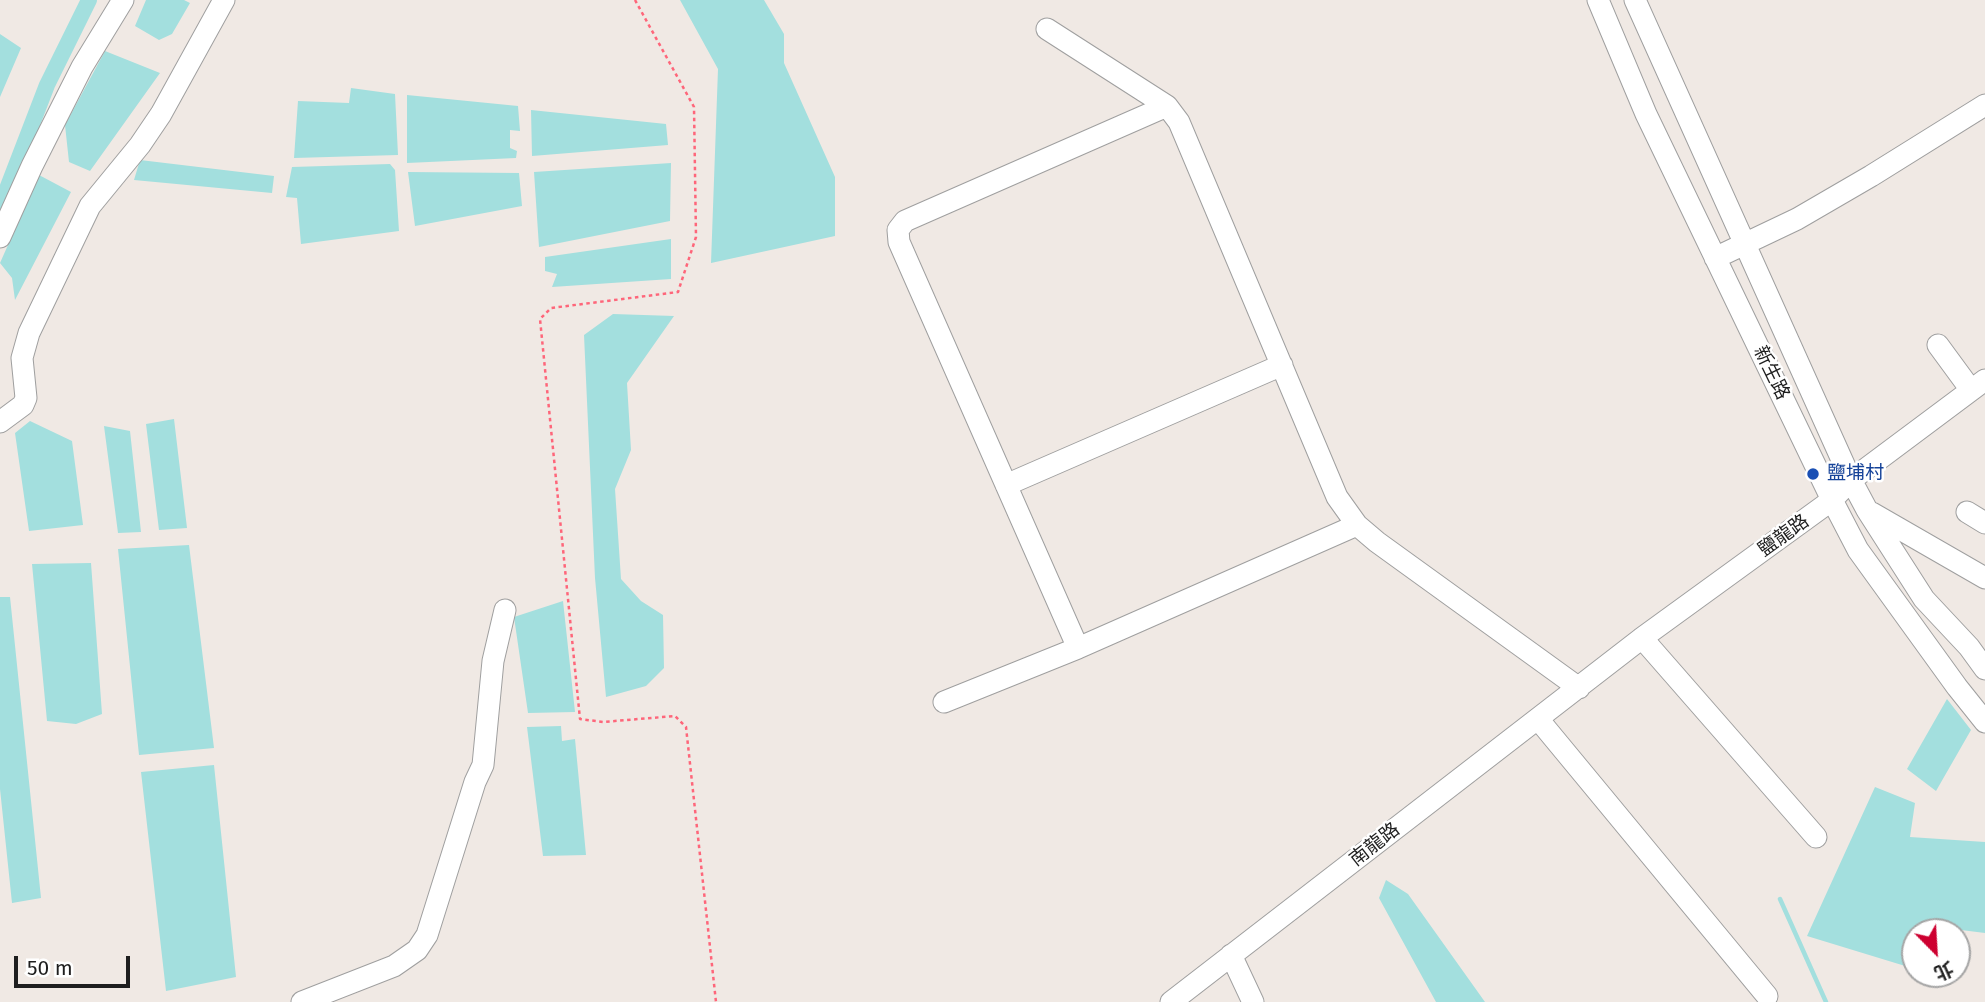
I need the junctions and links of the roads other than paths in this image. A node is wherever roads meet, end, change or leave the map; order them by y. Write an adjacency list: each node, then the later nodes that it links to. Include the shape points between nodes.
1 (123, 0): 8 (street, via 82,67)
2 (224, 0): 14 (street, via 161,114 90,206 29,333 22,358 26,398)
3 (1598, 0): 10 (street, 新生路)
4 (1635, 0): 9 (street, 新生路)
5 (1047, 29): 7 (street)
6 (1985, 105): 9 (street, via 1829,201)
7 (1167, 106): 12 (street, via 1179,122); 16 (street, via 905,221 898,230 899,242)
8 (0, 237)
9 (1746, 245): 10 (street); 15 (street, 新生路)
10 (1715, 258): 17 (street, 新生路)
11 (1938, 345): 13 (street)
12 (1282, 365): 16 (street); 19 (street, via 1338,497)
13 (1978, 385): 15 (street, 鹽龍路)
14 (0, 422)
15 (1852, 480): 17 (street, 鹽龍路); 18 (street, 新生路)
16 (1006, 485): 23 (street)
17 (1832, 500): 22 (street, 鹽龍路); 28 (street, 新生路, via 1858,550)
18 (1867, 510): 20 (street); 24 (street, 新生路, via 1924,599)
19 (1357, 525): 23 (street); 25 (street)
20 (1985, 578)
21 (505, 610): 32 (street, via 493,661 483,765 427,936 417,950 394,966)
22 (1642, 638): 25 (street, 鹽龍路); 29 (street)
23 (1078, 648): 26 (street)
24 (1985, 669)
25 (1579, 688): 27 (street, 南龍路)
26 (944, 702)
27 (1538, 719): 30 (street, 南龍路); 31 (street)
28 (1985, 722)
29 (1816, 837)
30 (1231, 956): 33 (street, 南龍路); 34 (street)
31 (1767, 996)
32 (302, 1002)
33 (1171, 1002)
34 (1253, 1002)

